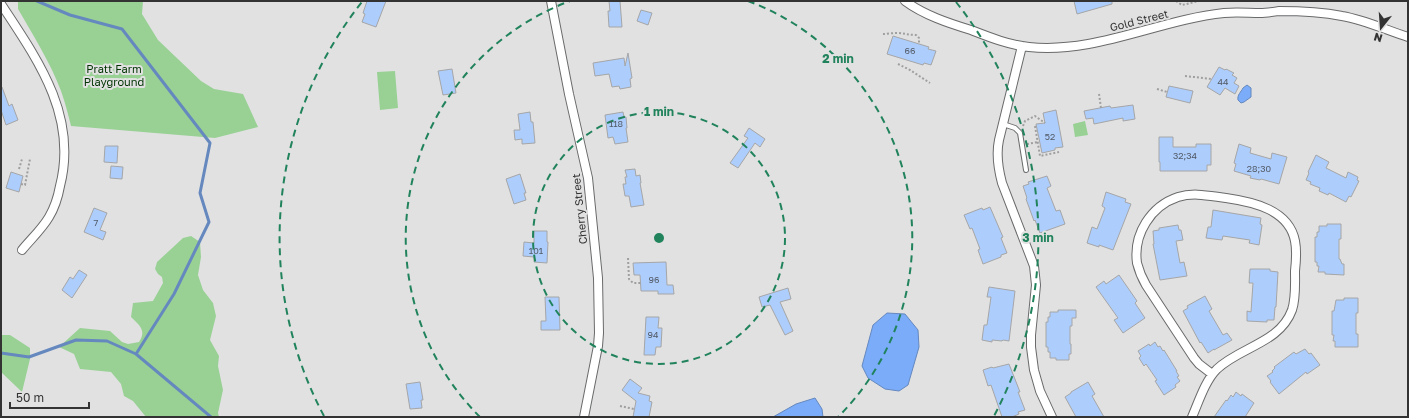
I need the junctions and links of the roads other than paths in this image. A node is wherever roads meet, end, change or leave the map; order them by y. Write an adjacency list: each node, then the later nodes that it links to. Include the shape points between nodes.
1 (551, 1): 10 (street, Cherry Street, via 588,178 598,278 598,346)
2 (905, 1): 5 (street, Gold Street, via 938,19)
3 (1, 4): 8 (street, via 44,72 63,129 63,175 54,208)
4 (1408, 37): 5 (street, Gold Street, via 1342,16 1279,11 1225,13 1184,20 1080,46)
5 (1022, 46): 6 (street)
6 (1002, 124): 7 (lane, via 1015,128 1020,133); 11 (street, via 997,150 999,172 1034,266 1036,285 1031,347 1034,370)
7 (1026, 170)
8 (22, 250)
9 (1212, 374): 9 (street, via 1226,362 1284,325 1294,304 1296,243 1281,217 1263,206 1231,198 1195,194 1168,200 1158,207 1143,227 1139,238 1137,262 1146,285 1194,358); 12 (street)
10 (584, 417)
11 (1052, 417)
12 (1192, 417)

